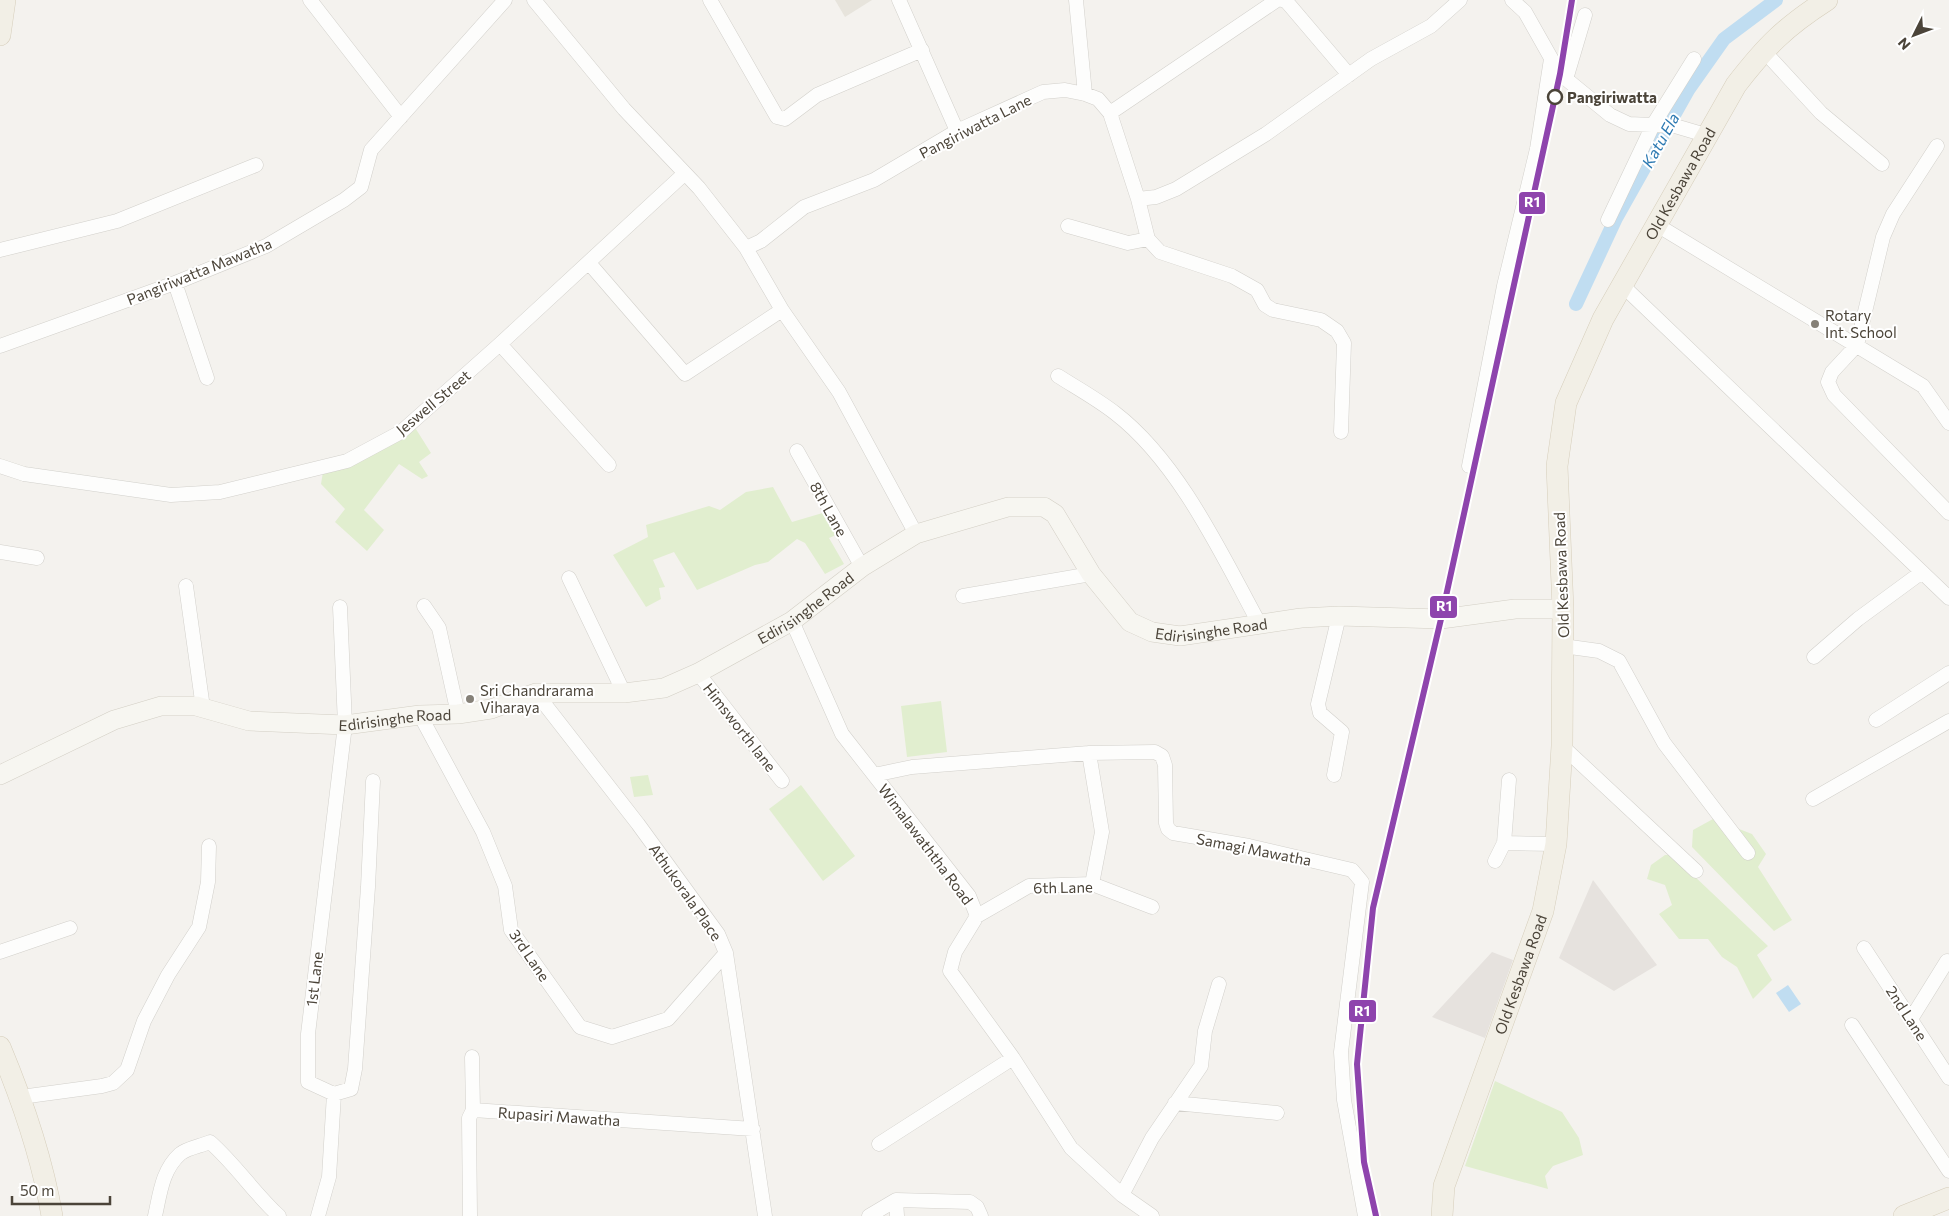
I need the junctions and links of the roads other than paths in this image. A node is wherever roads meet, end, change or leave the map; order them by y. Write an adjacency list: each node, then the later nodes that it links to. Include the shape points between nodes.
1 (5, 0): 14 (main road)
2 (310, 0): 23 (street)
3 (505, 0): 23 (street, Pangiriwatta Mawatha)
4 (534, 0): 30 (street, via 624,109)
5 (710, 0): 15 (street, via 777,117 785,119 817,95)
6 (899, 0): 15 (street)
7 (1076, 0): 21 (street)
8 (1277, 0): 22 (street)
9 (1282, 0): 19 (street)
10 (1460, 0): 19 (street, via 1431,26)
11 (1512, 0): 17 (street, via 1525,12)
12 (1827, 0): 16 (main road, Old Kesbawa Road, via 1794,21)
13 (1585, 15): 20 (street)
14 (0, 35)
15 (922, 50): 25 (street)
16 (1763, 50): 26 (main road, Old Kesbawa Road, via 1736,85); 28 (street, via 1821,114)
17 (1551, 59): 20 (street); 52 (street, via 1537,149 1502,296)
18 (1694, 59): 24 (street)
19 (1349, 75): 31 (street, via 1266,134 1176,189)
20 (1566, 79): 24 (street, via 1610,115 1629,124)
21 (1085, 94): 22 (street, Pangiriwatta Lane, via 1098,99); 25 (street, Pangiriwatta Lane, via 1065,90 1043,92)
22 (1110, 112): 31 (street)
23 (401, 117): 39 (street, Pangiriwatta Mawatha, via 371,150 361,187 344,200 266,246)
24 (1655, 124): 26 (street); 32 (street)
25 (957, 131): 36 (street, Pangiriwatta Lane, via 874,180 804,207 761,241)
26 (1709, 136): 33 (main road, Old Kesbawa Road)
27 (1937, 146): 43 (street, via 1893,214 1883,237)
28 (1882, 164)
29 (256, 165): 37 (street, via 117,221)
30 (684, 174): 36 (street); 38 (street, Jeswell Street)
31 (1138, 200): 35 (street)
32 (1608, 220)
33 (1657, 224): 40 (main road, Old Kesbawa Road); 43 (street)
34 (1068, 226): 35 (street, via 1128,243)
35 (1148, 239): 48 (street, via 1160,252 1232,276 1257,290 1265,305 1273,310 1320,320 1337,331 1344,343)
36 (746, 248): 41 (street)
37 (0, 250)
38 (589, 263): 41 (street, via 685,374); 42 (street, Jeswell Street)
39 (175, 283): 44 (street, Pangiriwatta Mawatha); 46 (street)
40 (1622, 286): 58 (street); 66 (main road, Old Kesbawa Road, via 1603,319 1566,403 1557,466)
41 (782, 310): 54 (street, via 839,392)
42 (500, 344): 50 (street); 51 (street, Jeswell Street, via 401,432 347,461 220,492 171,495 24,474)
43 (1857, 345): 47 (street, via 1923,386); 53 (street, via 1832,372 1828,382 1834,395)
44 (0, 346)
45 (1058, 376): 69 (street, via 1116,414 1153,451 1200,514)
46 (207, 378)
47 (1949, 423)
48 (1341, 432)
49 (797, 451): 57 (street, 8th Lane)
50 (609, 465)
51 (0, 466)
52 (1469, 466)
53 (1949, 514)
54 (916, 534): 57 (main road, Edirisinghe Road); 59 (main road, Edirisinghe Road, via 1008,507 1044,506 1055,514)
55 (0, 552): 56 (street)
56 (37, 558)
57 (862, 567): 68 (main road, Edirisinghe Road)
58 (1922, 572): 63 (street); 71 (street, via 1858,619)
59 (1091, 574): 62 (street); 69 (main road, Edirisinghe Road, via 1130,622 1152,632 1180,636)
60 (569, 578): 75 (street)
61 (186, 586): 76 (street)
62 (963, 596)
63 (1949, 598)
64 (424, 606): 77 (street, via 439,628)
65 (340, 607): 81 (street)
66 (1563, 609): 67 (main road, Edirisinghe Road, via 1515,609 1442,619); 70 (main road, Old Kesbawa Road)
67 (1339, 616): 69 (main road, Edirisinghe Road); 85 (street, via 1318,704 1320,713 1342,732)
68 (792, 621): 72 (main road, Edirisinghe Road); 84 (street, Wimalawaththa Road, via 842,734)
69 (1260, 625)
70 (1562, 646): 82 (main road, Old Kesbawa Road); 94 (street, via 1599,651 1619,661 1664,743)
71 (1814, 657)
72 (698, 673): 75 (main road, Edirisinghe Road, via 664,688); 89 (street, Himsworth lane)
73 (1949, 673): 79 (street)
74 (536, 693): 75 (main road, Edirisinghe Road); 77 (main road, Edirisinghe Road, via 491,709); 103 (street, Athukorala Place, via 638,824 718,934)
75 (624, 693)
76 (203, 708): 81 (main road, Edirisinghe Road, via 249,721); 86 (main road, Edirisinghe Road, via 161,706 114,720)
77 (458, 714): 78 (main road, Edirisinghe Road)
78 (420, 715): 81 (main road, Edirisinghe Road); 103 (street, 3rd Lane, via 487,841 505,886 511,930 580,1027 612,1037 668,1019)
79 (1876, 720)
80 (1949, 721): 90 (street)
81 (345, 725): 112 (street, 1st Lane, via 308,1034 308,1082)
82 (1562, 746): 92 (main road, Old Kesbawa Road); 96 (street)
83 (1089, 753): 84 (street, Samagi Mawatha, via 912,767); 97 (street, via 1102,832); 133 (street, Samagi Mawatha, via 1155,752 1162,756 1166,823 1173,833 1249,846 1352,870 1359,875 1362,882 1341,1052 1344,1100)
84 (874, 775): 99 (street, Wimalawaththa Road, via 969,896)
85 (1334, 775)
86 (0, 776)
87 (1510, 780): 91 (street)
88 (373, 781): 112 (street, via 355,1069 351,1088)
89 (782, 781)
90 (1813, 799)
91 (1504, 843): 92 (street); 95 (street)
92 (1556, 844): 134 (main road, Old Kesbawa Road, via 1543,911 1444,1186)
93 (209, 846): 113 (street, via 208,882 198,927 144,1022 127,1070 113,1083 102,1086)
94 (1748, 853)
95 (1495, 861)
96 (1696, 871)
97 (1092, 884): 98 (street, 6th Lane); 99 (street, 6th Lane, via 1029,886)
98 (1152, 908)
99 (977, 916): 110 (street, Wimalawaththa Road, via 955,952 950,971)
100 (70, 928): 102 (street)
101 (1864, 948): 106 (street, 2nd Lane)
102 (0, 952)
103 (726, 953): 117 (street, Athukorala Place)
104 (1947, 961): 106 (street)
105 (1219, 984): 114 (street, via 1205,1031 1201,1066)
106 (1910, 1019): 111 (street, 2nd Lane)
107 (1852, 1026): 119 (street)
108 (0, 1047): 113 (main road)
109 (472, 1057): 115 (street)
110 (1013, 1058): 118 (street); 120 (street, Wimalawaththa Road, via 1071,1148)
111 (1949, 1078)
112 (334, 1094): 126 (street, via 329,1177)
113 (21, 1096): 123 (main road, via 46,1179)
114 (1175, 1104): 116 (street); 120 (street, via 1152,1138)
115 (473, 1110): 117 (street, Rupasiri Mawatha); 127 (street, via 469,1118)
116 (1277, 1113)
117 (753, 1129): 128 (street, Athukorala Place)
118 (880, 1144)
119 (1949, 1172)
120 (1122, 1195): 132 (street, Wimalawaththa Road)
121 (1949, 1198): 135 (main road)
122 (896, 1200): 129 (street); 130 (street); 131 (street, via 970,1202)
123 (52, 1216)
124 (155, 1216): 125 (street, via 163,1177 171,1165 181,1153 210,1142)
125 (279, 1216)
126 (318, 1216)
127 (470, 1216)
128 (765, 1216)
129 (869, 1216)
130 (897, 1216)
131 (981, 1216)
132 (1152, 1216)
133 (1365, 1216)
134 (1442, 1216)
135 (1904, 1216)

